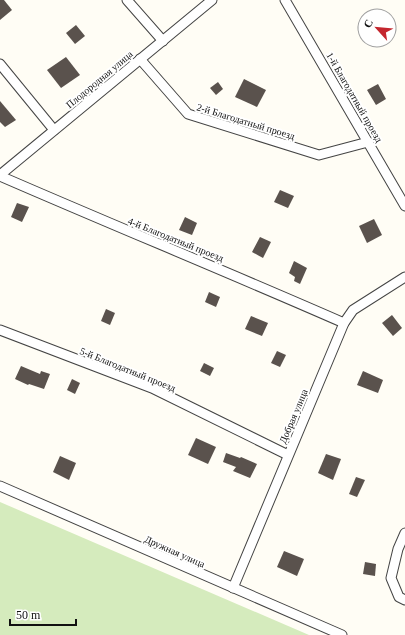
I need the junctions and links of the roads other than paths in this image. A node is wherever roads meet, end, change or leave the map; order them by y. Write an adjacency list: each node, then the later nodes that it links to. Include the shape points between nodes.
1 (127, 0): 4 (street)
2 (212, 0): 4 (street, Плодородная улица)
3 (285, 0): 8 (street, 1-й Благодатный проезд)
4 (162, 41): 5 (street, Плодородная улица)
5 (140, 59): 7 (street, Плодородная улица); 8 (street, 2-й Благодатный проезд, via 188,114 319,155)
6 (0, 64): 7 (street)
7 (54, 130): 9 (street, Плодородная улица)
8 (368, 142): 10 (street, 1-й Благодатный проезд)
9 (0, 176): 12 (street, 4-й Благодатный проезд)
10 (405, 206)
11 (405, 277): 12 (street, Добрая улица, via 353,310)
12 (344, 323): 14 (street, Добрая улица)
13 (0, 330): 14 (street, 5-й Благодатный проезд, via 152,388)
14 (288, 455): 17 (street, Добрая улица)
15 (0, 486): 17 (street, Дружная улица)
16 (405, 533): 18 (street, via 391,578 399,597)
17 (233, 588): 19 (street, Дружная улица)
18 (405, 600)
19 (342, 635)

